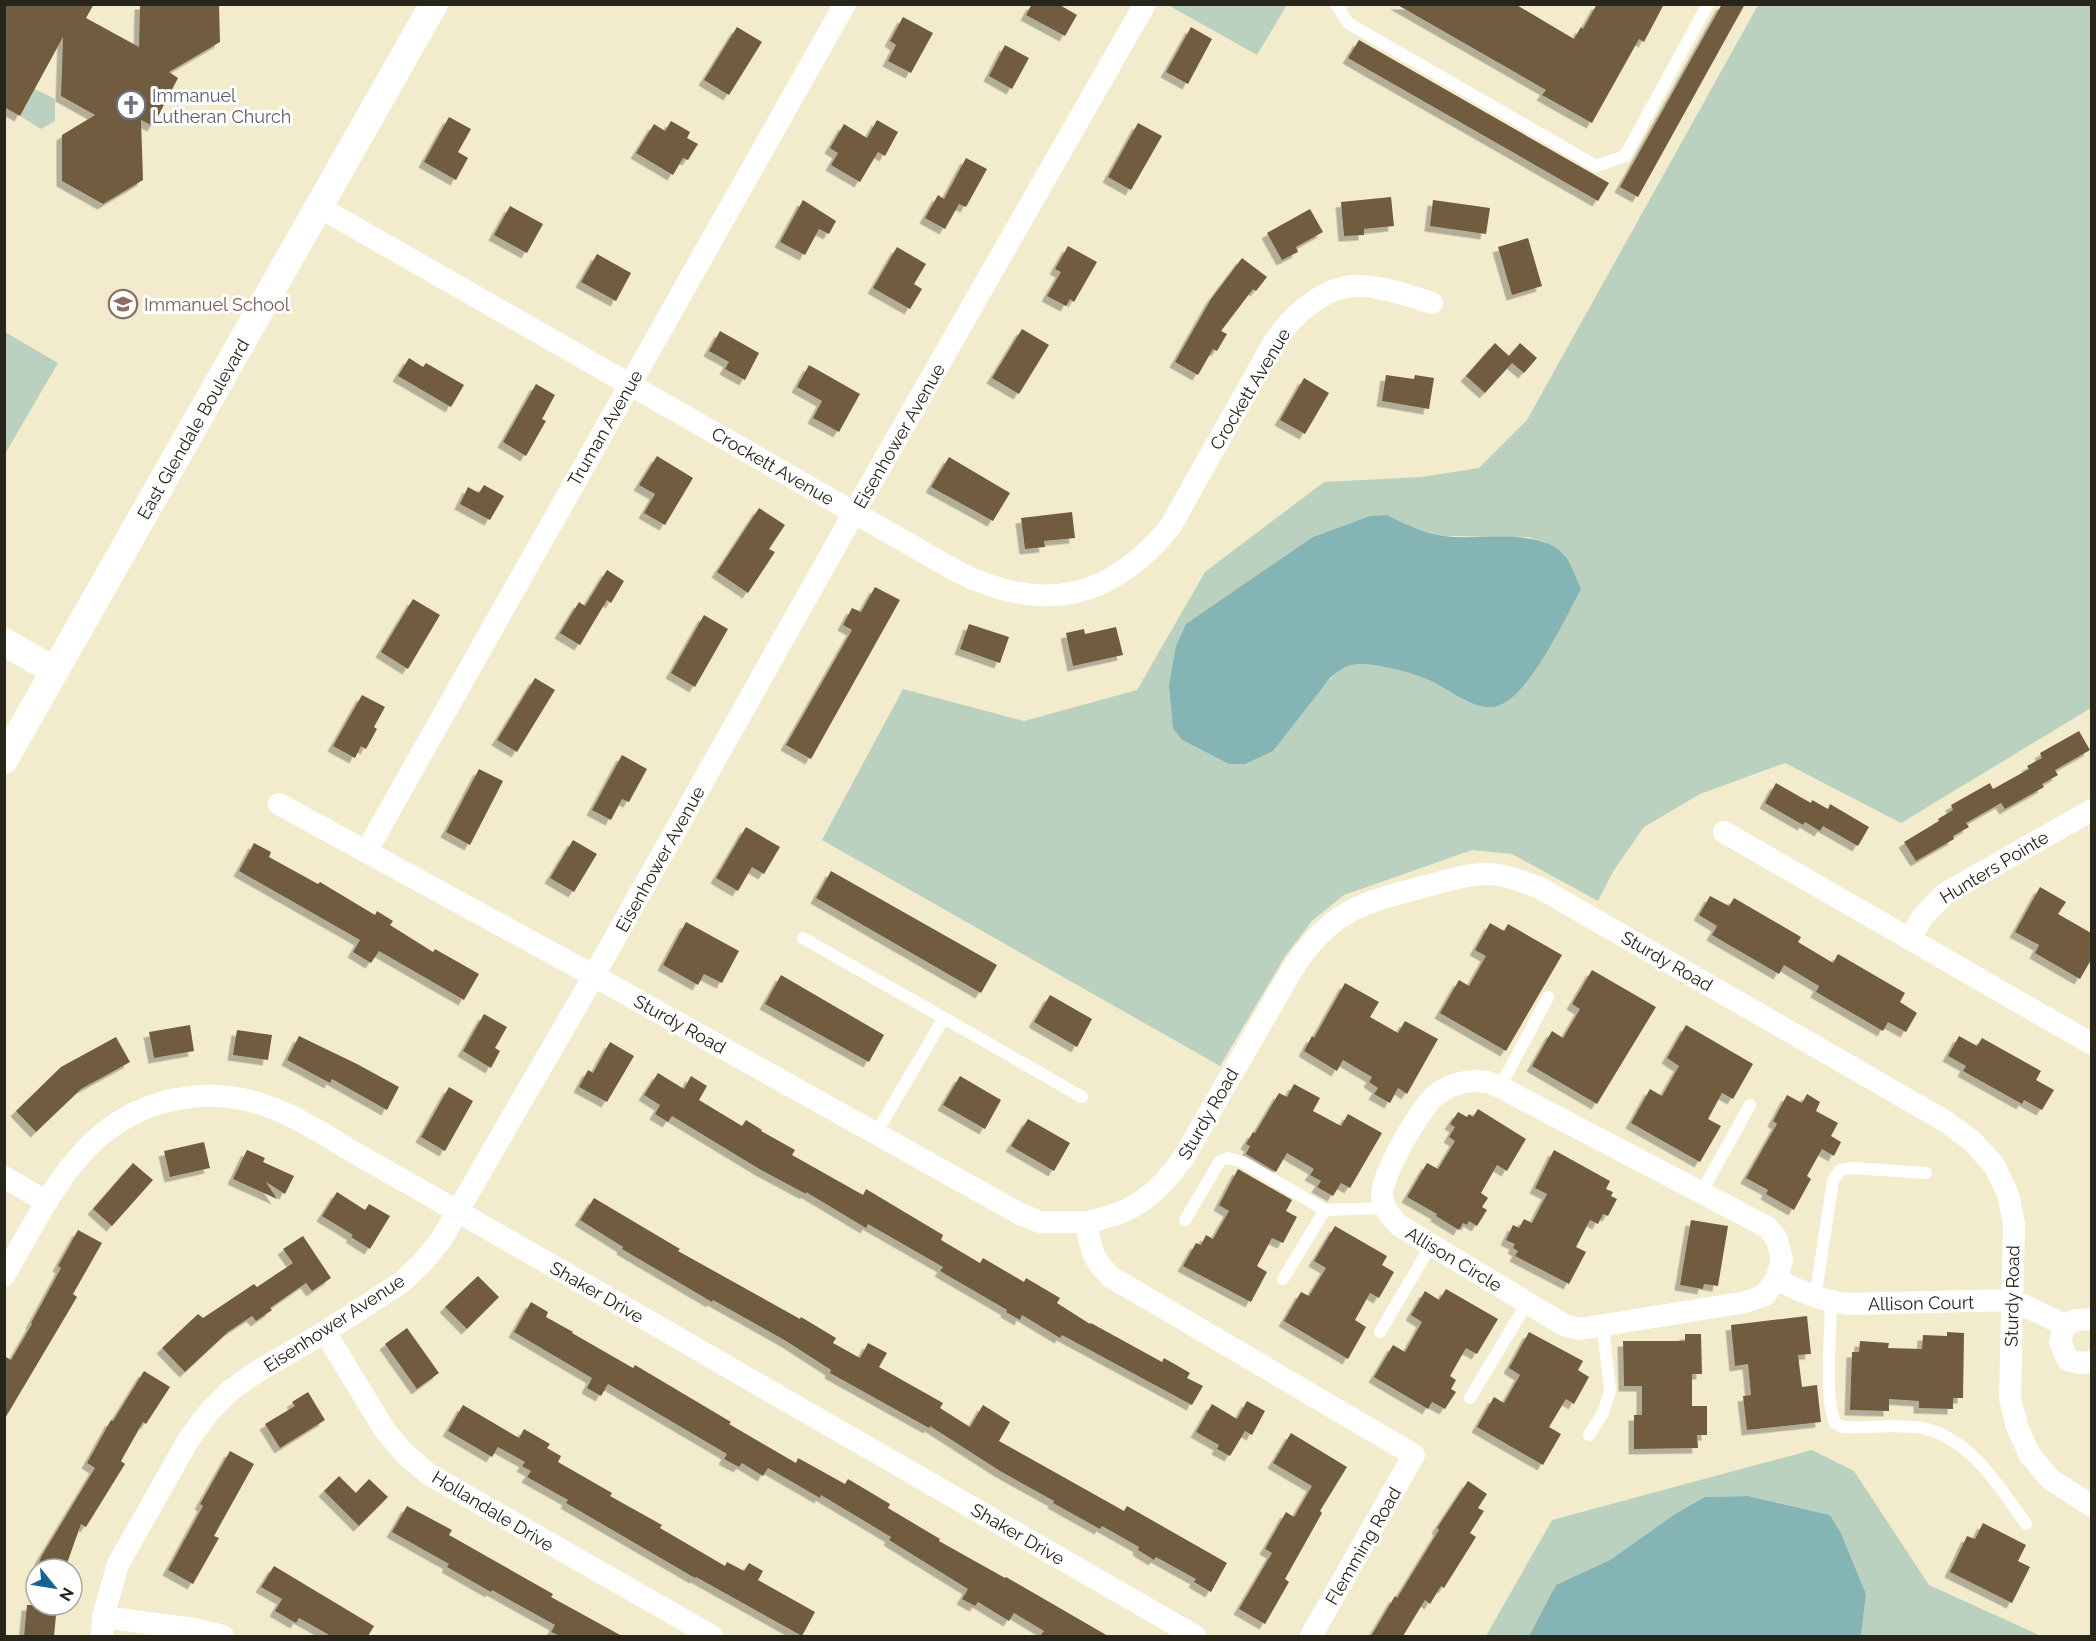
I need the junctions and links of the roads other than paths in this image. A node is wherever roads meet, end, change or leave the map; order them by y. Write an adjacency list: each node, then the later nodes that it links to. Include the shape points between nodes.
1 (434, 4): 6 (street, East Glendale Boulevard)
2 (845, 4): 8 (street, Truman Avenue)
3 (1145, 4): 9 (street, Eisenhower Avenue)
4 (1336, 4): 5 (lane, via 1348,23 1596,166 1625,156)
5 (1708, 4)
6 (319, 207): 8 (street, Crockett Avenue); 11 (street, East Glendale Boulevard)
7 (1432, 303): 9 (street, Crockett Avenue, via 1362,286 1336,291 1298,314 1273,344 1170,527 1135,564 1083,590 1034,596 982,584)
8 (630, 385): 9 (street, Crockett Avenue); 16 (street, Truman Avenue)
9 (854, 513): 19 (street, Eisenhower Avenue)
10 (4, 642): 11 (street)
11 (55, 671): 12 (street, East Glendale Boulevard)
12 (4, 760)
13 (279, 804): 16 (street, Sturdy Road)
14 (2091, 810): 18 (street, Hunters Pointe, via 1946,893 1923,916)
15 (1724, 832): 18 (street)
16 (366, 852): 19 (street, Sturdy Road)
17 (803, 938): 21 (lane)
18 (1910, 939): 22 (street)
19 (594, 976): 26 (street, Sturdy Road); 33 (street, Eisenhower Avenue)
20 (1548, 997): 23 (lane)
21 (944, 1018): 24 (lane); 26 (lane)
22 (2091, 1042)
23 (1500, 1087): 29 (street); 31 (street, via 1487,1082 1459,1082 1430,1101 1388,1170 1382,1196)
24 (1082, 1097)
25 (1750, 1105): 29 (lane)
26 (876, 1133): 35 (street, Sturdy Road, via 1030,1218 1053,1224)
27 (1926, 1173): 40 (lane, via 1840,1170 1833,1181)
28 (4, 1177): 30 (street)
29 (1701, 1192): 39 (street, via 1767,1227 1777,1239 1782,1261)
30 (47, 1202): 33 (street, Shaker Drive, via 66,1170 90,1143 121,1119 157,1104 223,1096 261,1104 293,1118); 37 (street, Shaker Drive)
31 (1385, 1208): 32 (lane); 36 (street, Allison Circle, via 1400,1226)
32 (1324, 1210): 34 (lane, via 1243,1162 1228,1158 1220,1161); 38 (lane)
33 (459, 1212): 46 (street, Eisenhower Avenue, via 441,1240 402,1282); 56 (street, Shaker Drive)
34 (1185, 1220)
35 (1086, 1222): 41 (street, Sturdy Road, via 1128,1210 1169,1178 1292,970 1326,928 1377,899 1460,877 1487,874 1539,888 1944,1121 1972,1141 1994,1165 2008,1194 2014,1223); 57 (street, Flemming Road, via 1097,1263 1111,1277 1414,1455)
36 (1431, 1245): 42 (street, Allison Circle); 47 (lane)
37 (4, 1276)
38 (1283, 1279)
39 (1776, 1279): 40 (street, Allison Court); 45 (street, Allison Circle, via 1765,1295 1746,1302)
40 (1823, 1300): 41 (street, Allison Court, via 1849,1304); 52 (lane, via 1831,1414 1835,1423 1843,1427 1920,1428 1944,1437 1969,1452)
41 (2012, 1300): 44 (street, Allison Court); 51 (street, Sturdy Road, via 2010,1398 2017,1426 2030,1455 2050,1479)
42 (1527, 1303): 45 (street, Allison Circle, via 1564,1325 1580,1329); 49 (lane)
43 (2091, 1319): 44 (street)
44 (2065, 1325): 48 (street, via 2060,1342 2068,1360)
45 (1603, 1327): 50 (lane, via 1610,1391 1604,1413)
46 (324, 1332): 53 (street, Eisenhower Avenue, via 255,1373 209,1412 189,1439 118,1564); 55 (street, Hollandale Drive, via 384,1429 430,1475)
47 (1380, 1332)
48 (2091, 1362)
49 (1470, 1398)
50 (1589, 1435)
51 (2091, 1506)
52 (2026, 1524)
53 (103, 1627): 54 (street, via 194,1629)
54 (223, 1636)
55 (712, 1636)
56 (1195, 1636)
57 (1311, 1636)

